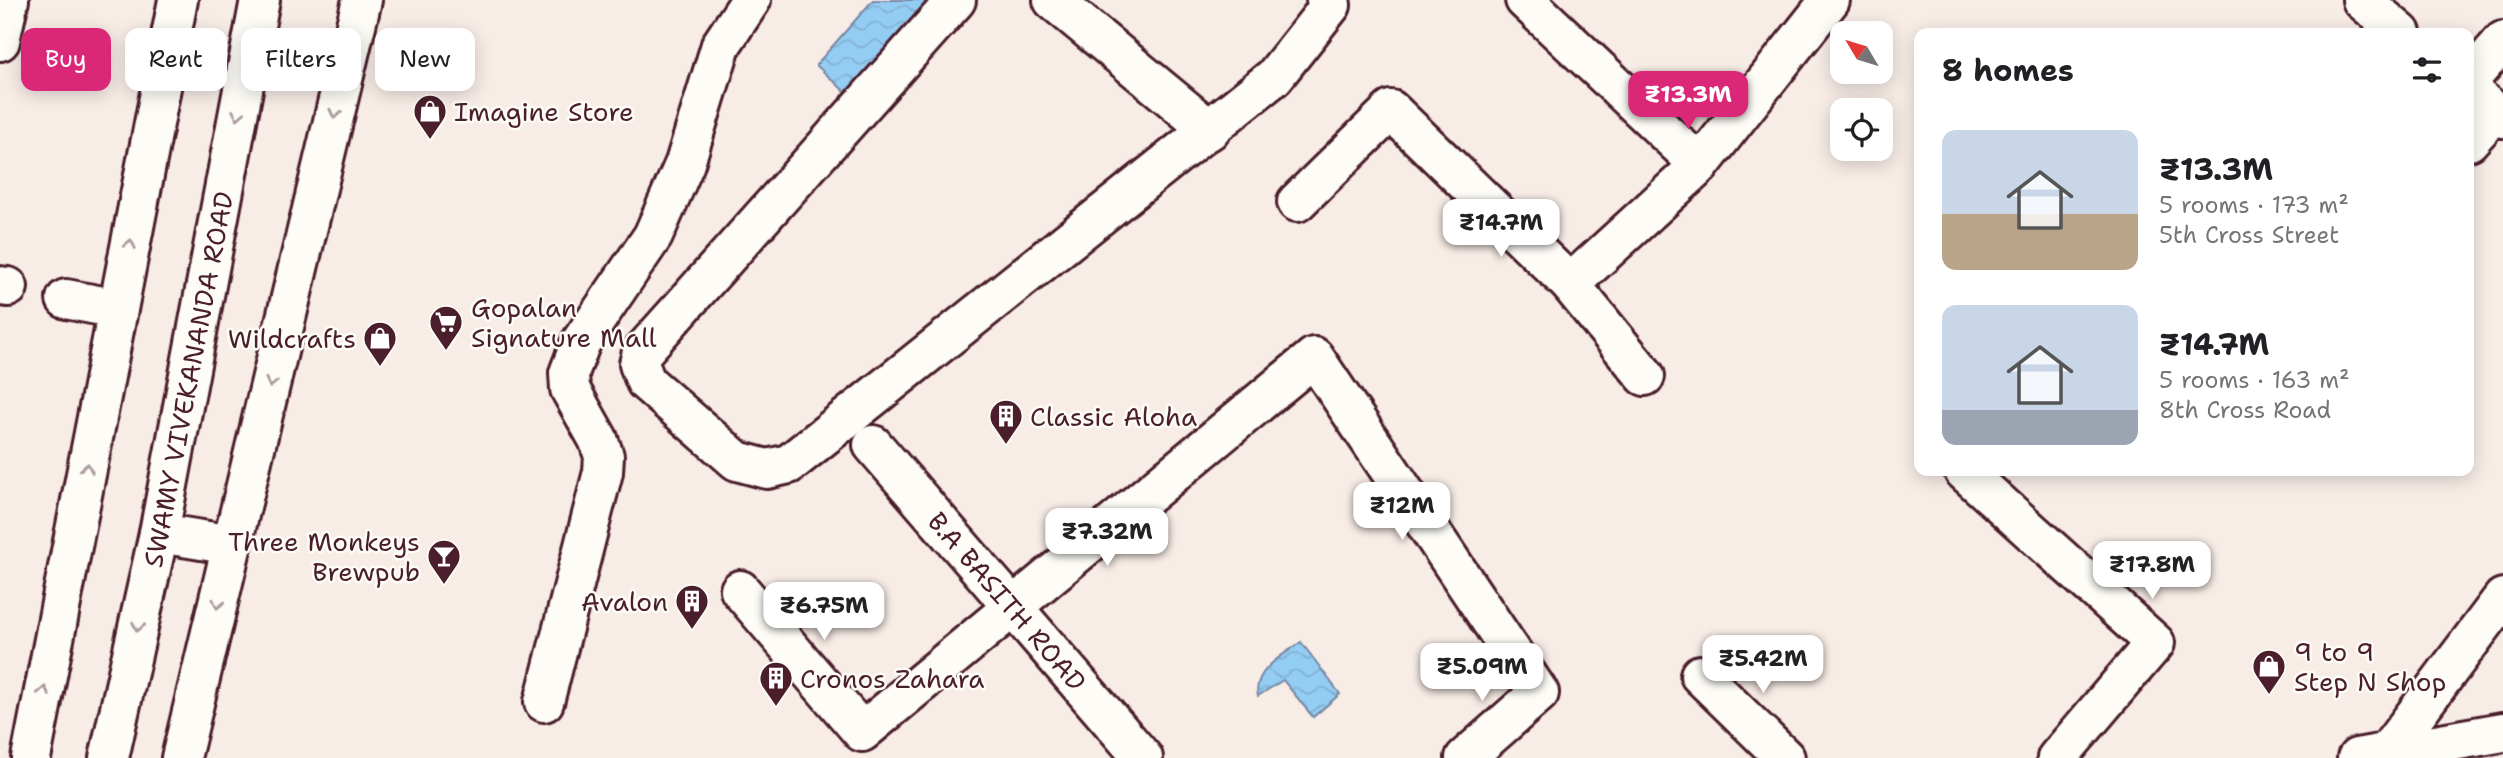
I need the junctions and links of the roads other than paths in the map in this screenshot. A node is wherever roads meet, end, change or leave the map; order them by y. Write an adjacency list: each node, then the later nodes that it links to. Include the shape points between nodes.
1 (9, 0): 13 (street)
2 (178, 0): 23 (street, one-way to 2)
3 (260, 0): 27 (street, SWAMY VIVEKANANDA ROAD, one-way to 27)
4 (362, 0): 28 (street, one-way to 28)
5 (751, 0): 33 (street, via 721,46 685,163 653,236 581,342 569,373 570,389 604,456 603,472)
6 (956, 0): 17 (street, via 642,352 639,364 646,382 737,461 767,469 789,464)
7 (1053, 0): 17 (street)
8 (1326, 0): 17 (street, via 1331,5 1274,77)
9 (1525, 0): 19 (street)
10 (1830, 0): 19 (street)
11 (2362, 0): 12 (street)
12 (2395, 28)
13 (0, 41)
14 (2503, 41): 15 (street)
15 (2474, 74)
16 (2489, 107): 18 (street)
17 (1210, 130)
18 (2474, 132)
19 (1700, 165): 21 (street)
20 (1297, 202): 21 (street, via 1391,110)
21 (1570, 285): 24 (street)
22 (66, 299): 23 (street)
23 (118, 310): 36 (street, one-way to 23)
24 (1645, 376)
25 (873, 445): 31 (street, B.A BASITH ROAD)
26 (1970, 476): 42 (street, via 2155,643)
27 (159, 533): 28 (street); 37 (street, SWAMY VIVEKANANDA ROAD, one-way to 37)
28 (232, 545): 38 (street, one-way to 38)
29 (740, 590): 31 (street, via 862,732)
30 (2503, 598): 35 (street)
31 (1014, 607): 39 (street, B.A BASITH ROAD); 40 (street, via 1314,357 1539,693)
32 (1700, 675): 41 (street)
33 (544, 702)
34 (2503, 732): 35 (street)
35 (2372, 754)
36 (31, 758)
37 (109, 758)
38 (181, 758)
39 (1143, 758)
40 (1465, 758)
41 (1785, 758)
42 (2057, 758)

